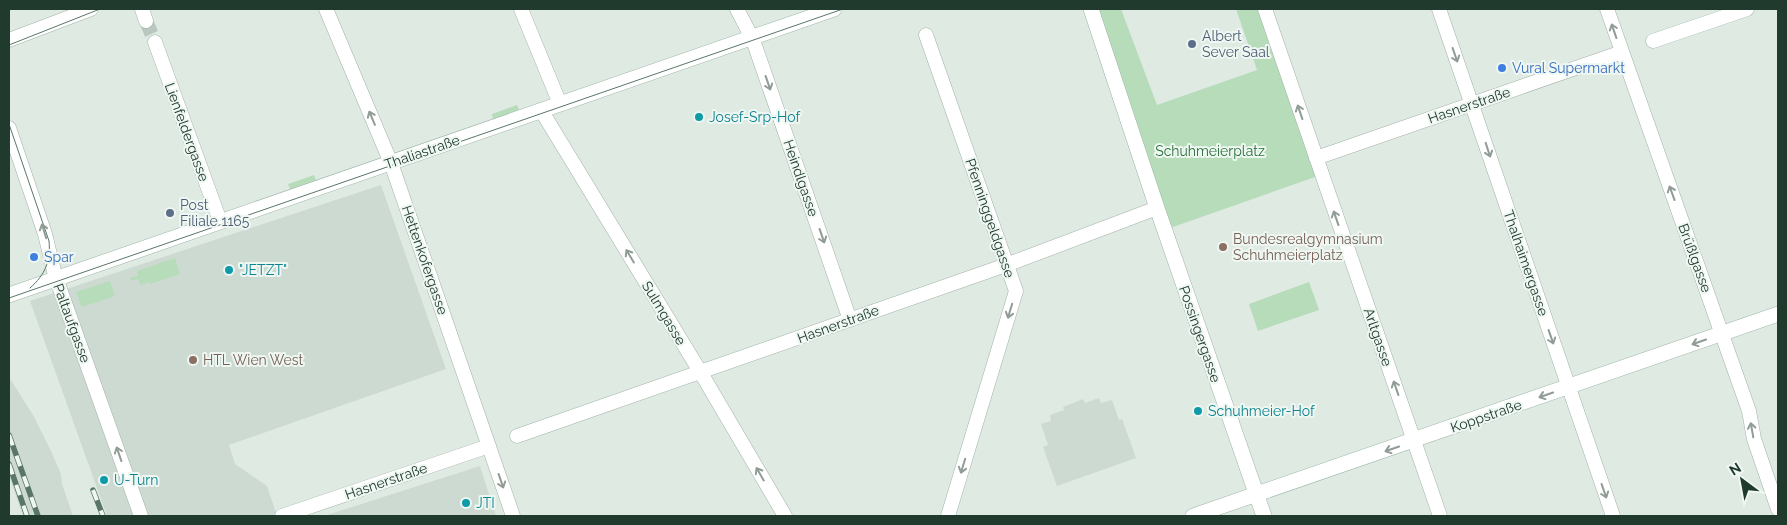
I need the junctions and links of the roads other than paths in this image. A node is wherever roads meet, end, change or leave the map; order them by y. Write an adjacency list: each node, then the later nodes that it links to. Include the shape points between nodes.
1 (91, 9): 13 (street)
2 (326, 9): 22 (street, Hettenkofergasse, one-way to 2)
3 (521, 9): 17 (street)
4 (737, 9): 12 (street, Heindlgasse)
5 (834, 9): 12 (main road, Thaliastraße)
6 (1091, 9): 23 (main road)
7 (1266, 9): 21 (street, one-way to 7)
8 (1439, 9): 18 (street, Thalhaimergasse, one-way to 18)
9 (1607, 9): 16 (street, Brüßlgasse, one-way to 9)
10 (1747, 9): 15 (street)
11 (926, 35): 25 (street, Pfenninggeldgasse)
12 (752, 37): 17 (main road, Thaliastraße); 29 (street, Heindlgasse, one-way to 29)
13 (9, 40)
14 (154, 42): 24 (street, Lienfeldergasse)
15 (1653, 42)
16 (1622, 52): 18 (street, Hasnerstraße); 30 (street, Brüßlgasse, one-way to 16)
17 (560, 104): 19 (main road, Thaliastraße)
18 (1472, 104): 21 (street, Hasnerstraße); 32 (street, Thalhaimergasse, one-way to 32)
19 (541, 110): 22 (main road, Thaliastraße); 31 (street, Sulmgasse, one-way to 19)
20 (9, 128): 26 (street, Paltaufgasse, one-way to 20, via 45,234)
21 (1316, 158): 34 (street, Arltgasse, one-way to 21)
22 (391, 163): 24 (main road, Thaliastraße); 35 (street, Hettenkofergasse)
23 (1156, 208): 25 (street, Hasnerstraße); 36 (main road, Possingergasse)
24 (220, 221): 26 (main road, Thaliastraße)
25 (1006, 265): 29 (street, Hasnerstraße); 42 (street, Pfenninggeldgasse, one-way to 42, via 1016,291)
26 (56, 278): 27 (main road, Thaliastraße); 38 (street, Paltaufgasse, one-way to 26)
27 (9, 295)
28 (1778, 314): 30 (main road, Koppstraße)
29 (850, 320): 31 (street, Hasnerstraße)
30 (1722, 334): 32 (main road, Koppstraße, one-way to 32); 37 (street, Brüßlgasse, one-way to 30, via 1754,439 1749,410)
31 (701, 373): 33 (street, Hasnerstraße); 41 (street, Sulmgasse, one-way to 31)
32 (1568, 387): 34 (main road, Koppstraße, one-way to 34); 46 (street, Thalhaimergasse, one-way to 46)
33 (517, 436)
34 (1414, 441): 36 (main road, Koppstraße, one-way to 36); 45 (street, Arltgasse)
35 (489, 446): 39 (street, Hasnerstraße); 40 (street, Hettenkofergasse, one-way to 40)
36 (1256, 494): 43 (main road, Koppstraße); 44 (main road, Possingergasse)
37 (1778, 509)
38 (141, 516)
39 (282, 516)
40 (513, 516)
41 (785, 516)
42 (948, 516)
43 (1194, 516)
44 (1264, 516)
45 (1440, 516)
46 (1613, 516)

